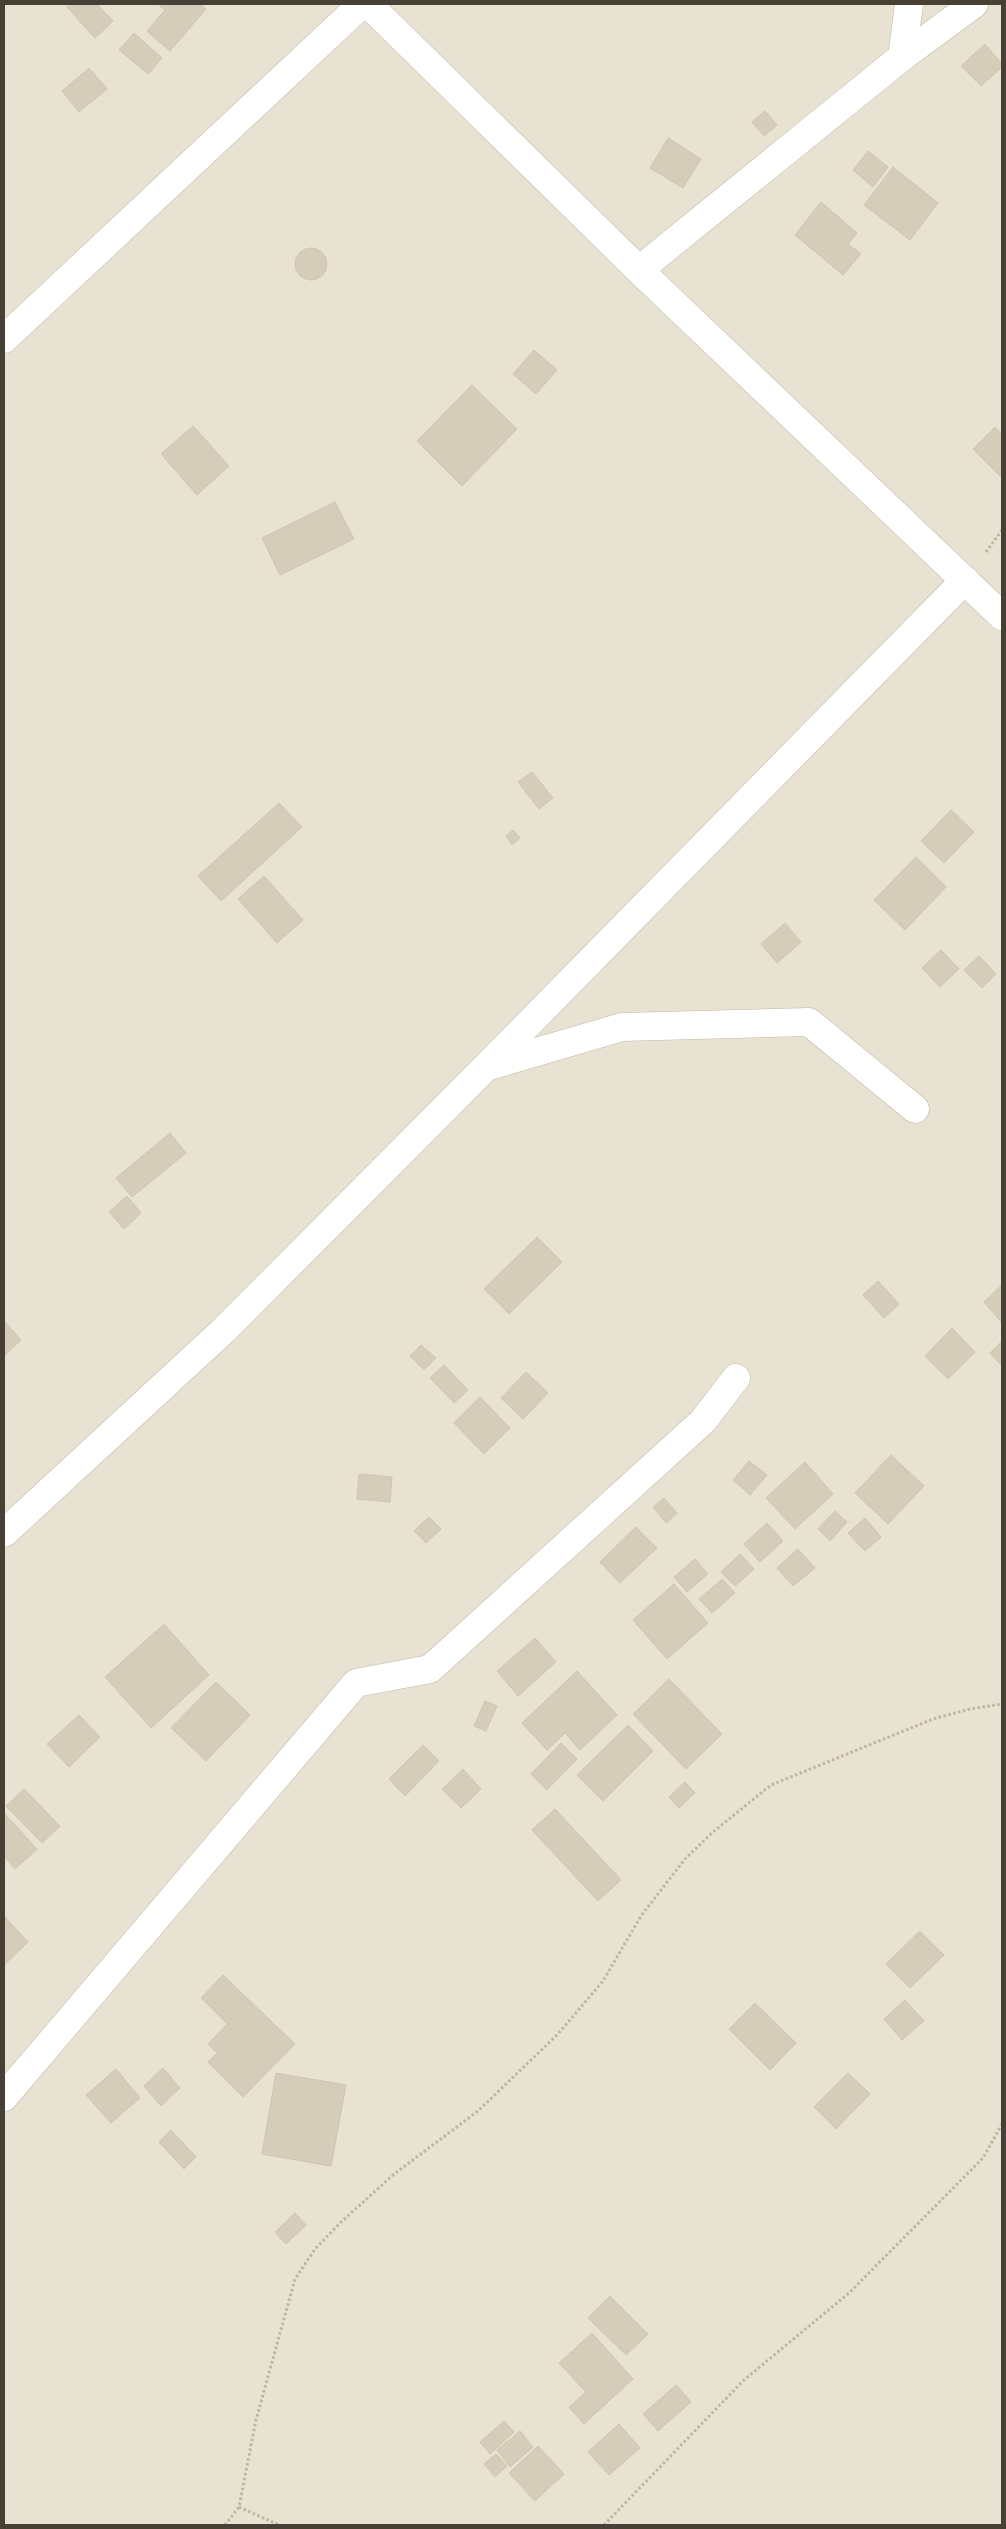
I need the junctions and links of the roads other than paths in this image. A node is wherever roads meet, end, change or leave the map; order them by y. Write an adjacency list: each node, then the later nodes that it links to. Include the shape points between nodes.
1 (362, 4): 7 (street)
2 (368, 4): 6 (street)
3 (908, 4): 5 (street)
4 (974, 4): 5 (street)
5 (902, 57): 6 (street)
6 (639, 270): 8 (street)
7 (4, 339)
8 (965, 580): 9 (street); 10 (street)
9 (1002, 616)
10 (487, 1066): 11 (street, via 622,1027 809,1022); 13 (street, via 224,1330)
11 (916, 1109)
12 (736, 1378): 14 (street, via 703,1420 430,1669 356,1682)
13 (4, 1533)
14 (4, 2097)

